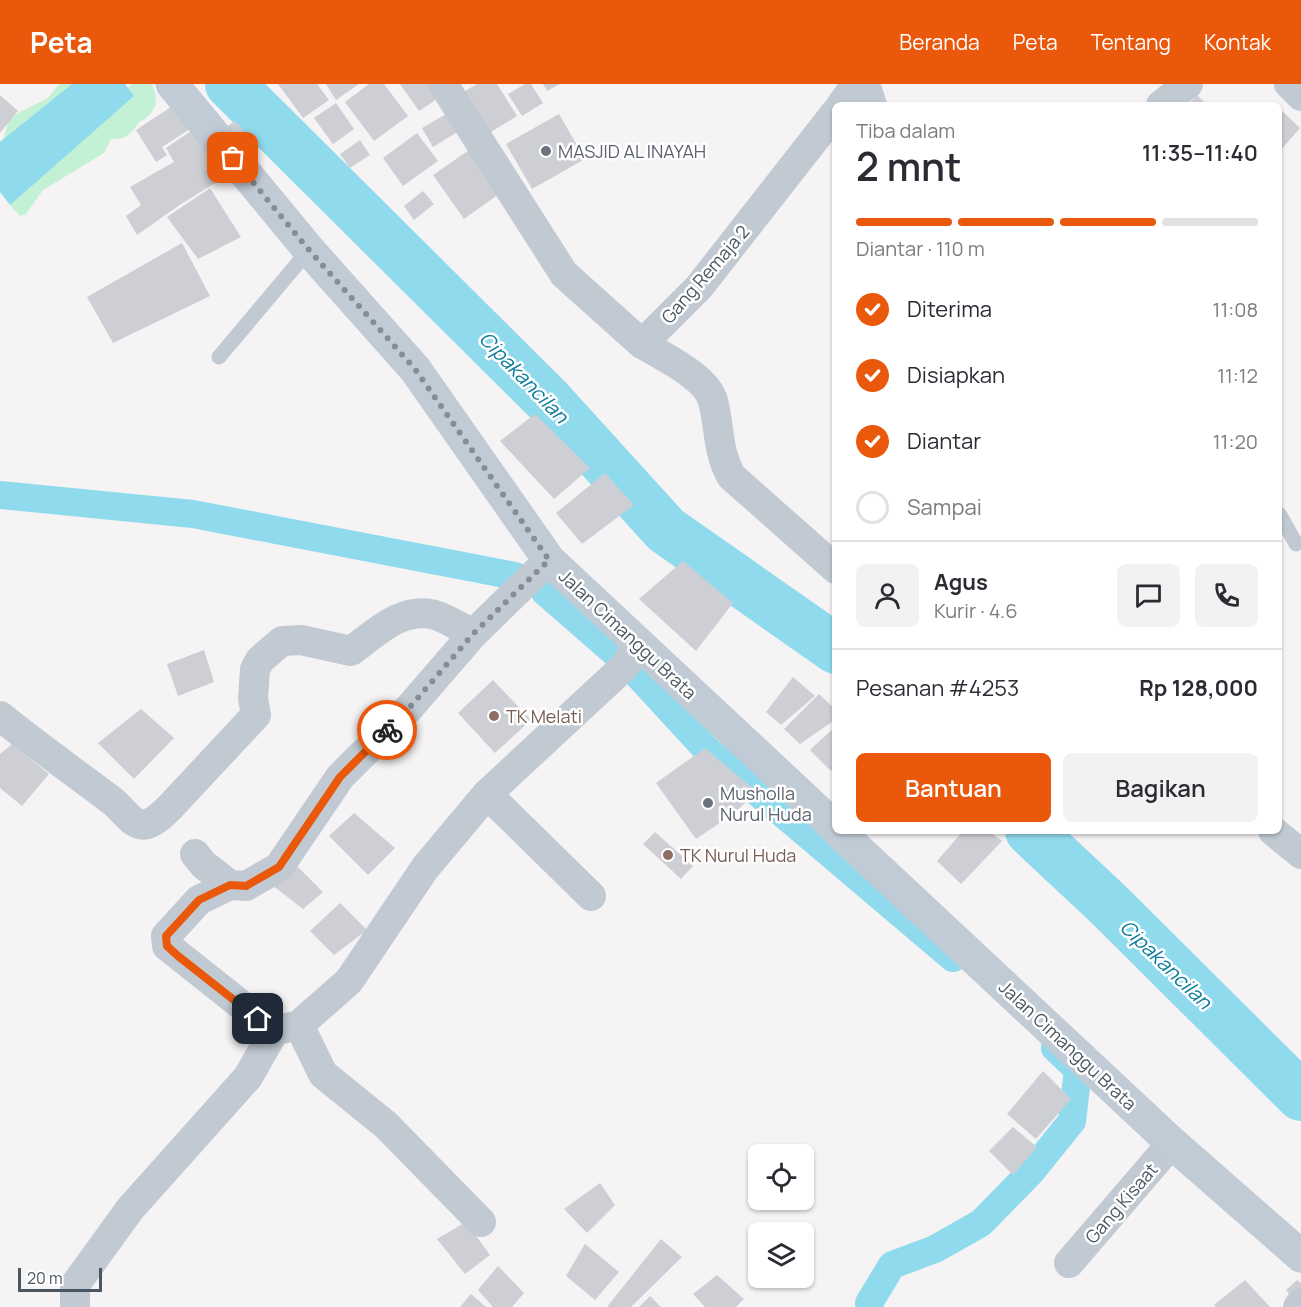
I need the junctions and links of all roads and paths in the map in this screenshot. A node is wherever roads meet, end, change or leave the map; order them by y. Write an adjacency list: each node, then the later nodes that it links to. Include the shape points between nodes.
1 (443, 84): 13 (street, via 564,274)
2 (857, 84): 8 (street)
3 (865, 84): 9 (street)
4 (1188, 84): 10 (street)
5 (1289, 84): 7 (street)
6 (176, 89): 12 (street, Jalan Cimanggu Brata)
7 (1301, 96)
8 (843, 102)
9 (871, 102)
10 (1165, 102)
11 (832, 116): 13 (street, Gang Remaja 2, via 699,287)
12 (309, 250): 14 (lane); 17 (street, Jalan Cimanggu Brata, via 415,369)
13 (642, 344): 18 (street, via 703,385 713,398 720,447 731,476)
14 (219, 357)
15 (1282, 519): 16 (lane)
16 (1296, 544)
17 (549, 560): 19 (street); 20 (street, Jalan Cimanggu Brata)
18 (832, 565)
19 (473, 634): 21 (street, via 436,615 414,612 396,619 351,651 301,640 282,641 255,669 256,715 161,816 142,825); 28 (street, via 410,707 340,777 279,867 246,886)
20 (622, 665): 22 (street); 23 (street, Jalan Cimanggu Brata)
21 (0, 716)
22 (487, 794): 29 (street); 30 (street, via 425,868 349,981)
23 (832, 826)
24 (841, 834): 31 (street, Jalan Cimanggu Brata)
25 (1277, 834): 27 (street)
26 (195, 854): 28 (street, via 204,866)
27 (1301, 854)
28 (230, 885): 30 (street, via 199,900 184,914 166,936 167,946)
29 (591, 896)
30 (287, 1028): 32 (street, via 323,1074 386,1125); 36 (street, via 130,1209 75,1285)
31 (1172, 1143): 33 (street, Jalan Cimanggu Brata); 34 (street, Gang Kisaat)
32 (481, 1222)
33 (1301, 1256)
34 (1069, 1263)
35 (1301, 1303): 37 (street)
36 (75, 1307)
37 (1298, 1307)

